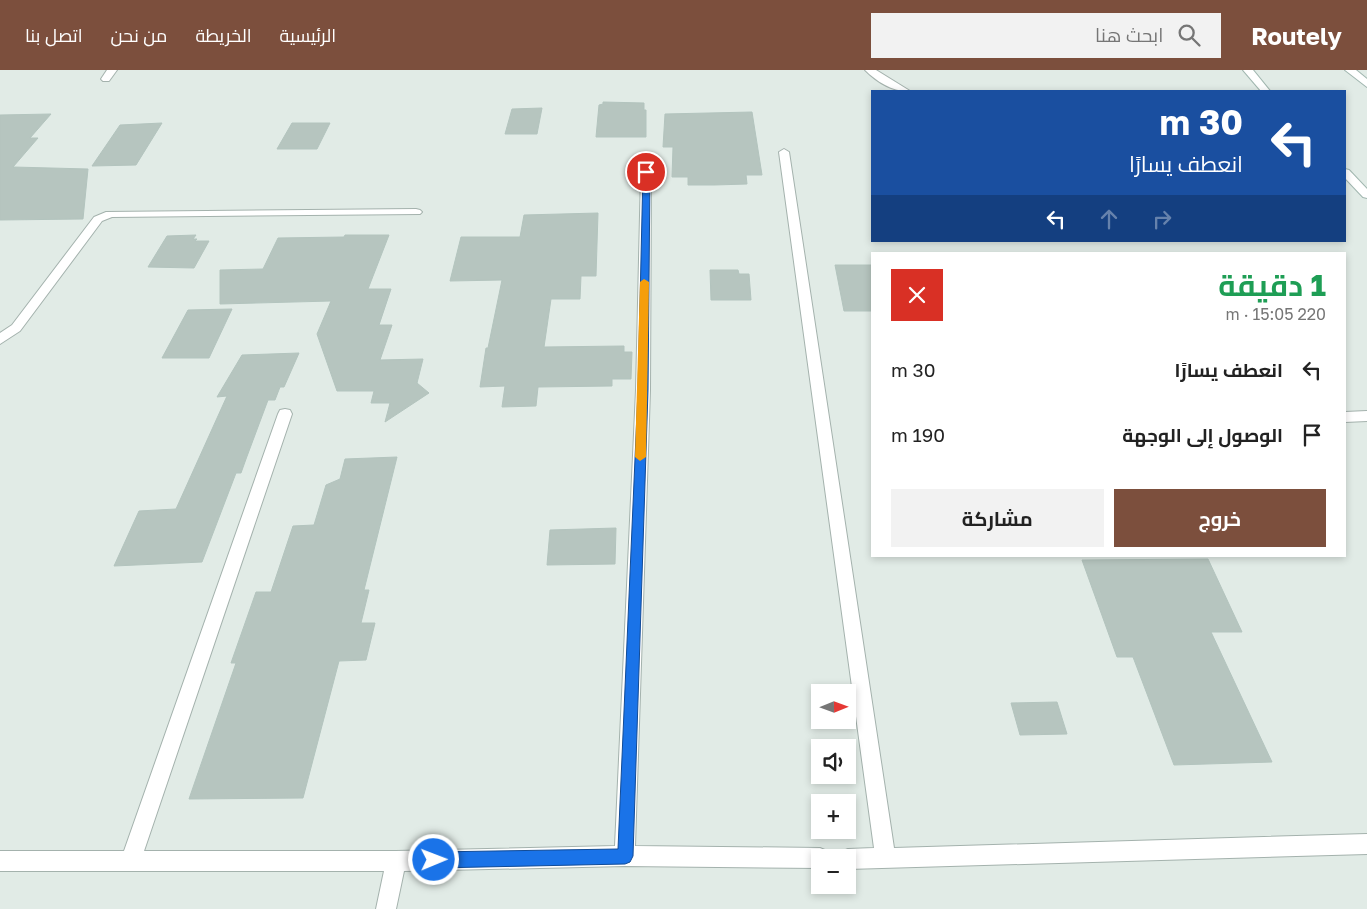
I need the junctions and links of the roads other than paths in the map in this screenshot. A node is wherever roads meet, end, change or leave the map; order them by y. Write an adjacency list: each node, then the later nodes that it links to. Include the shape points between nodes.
1 (112, 70): 5 (street)
2 (870, 70): 7 (street)
3 (1248, 70): 8 (street)
4 (1350, 70): 6 (street)
5 (106, 79)
6 (1367, 84)
7 (903, 90)
8 (1265, 90)
9 (784, 152): 22 (street)
10 (646, 172): 19 (street, via 643,390)
11 (1346, 173): 12 (street)
12 (1367, 195)
13 (416, 212): 14 (street, via 110,214 98,219 16,328)
14 (0, 340)
15 (285, 414): 23 (street)
16 (1367, 416): 17 (street)
17 (1346, 417)
18 (1367, 844): 22 (street)
19 (625, 856): 20 (street); 25 (street)
20 (811, 858)
21 (856, 859): 22 (street)
22 (886, 859)
23 (131, 860): 24 (street); 25 (street)
24 (0, 861)
25 (396, 861): 26 (street)
26 (386, 909)

